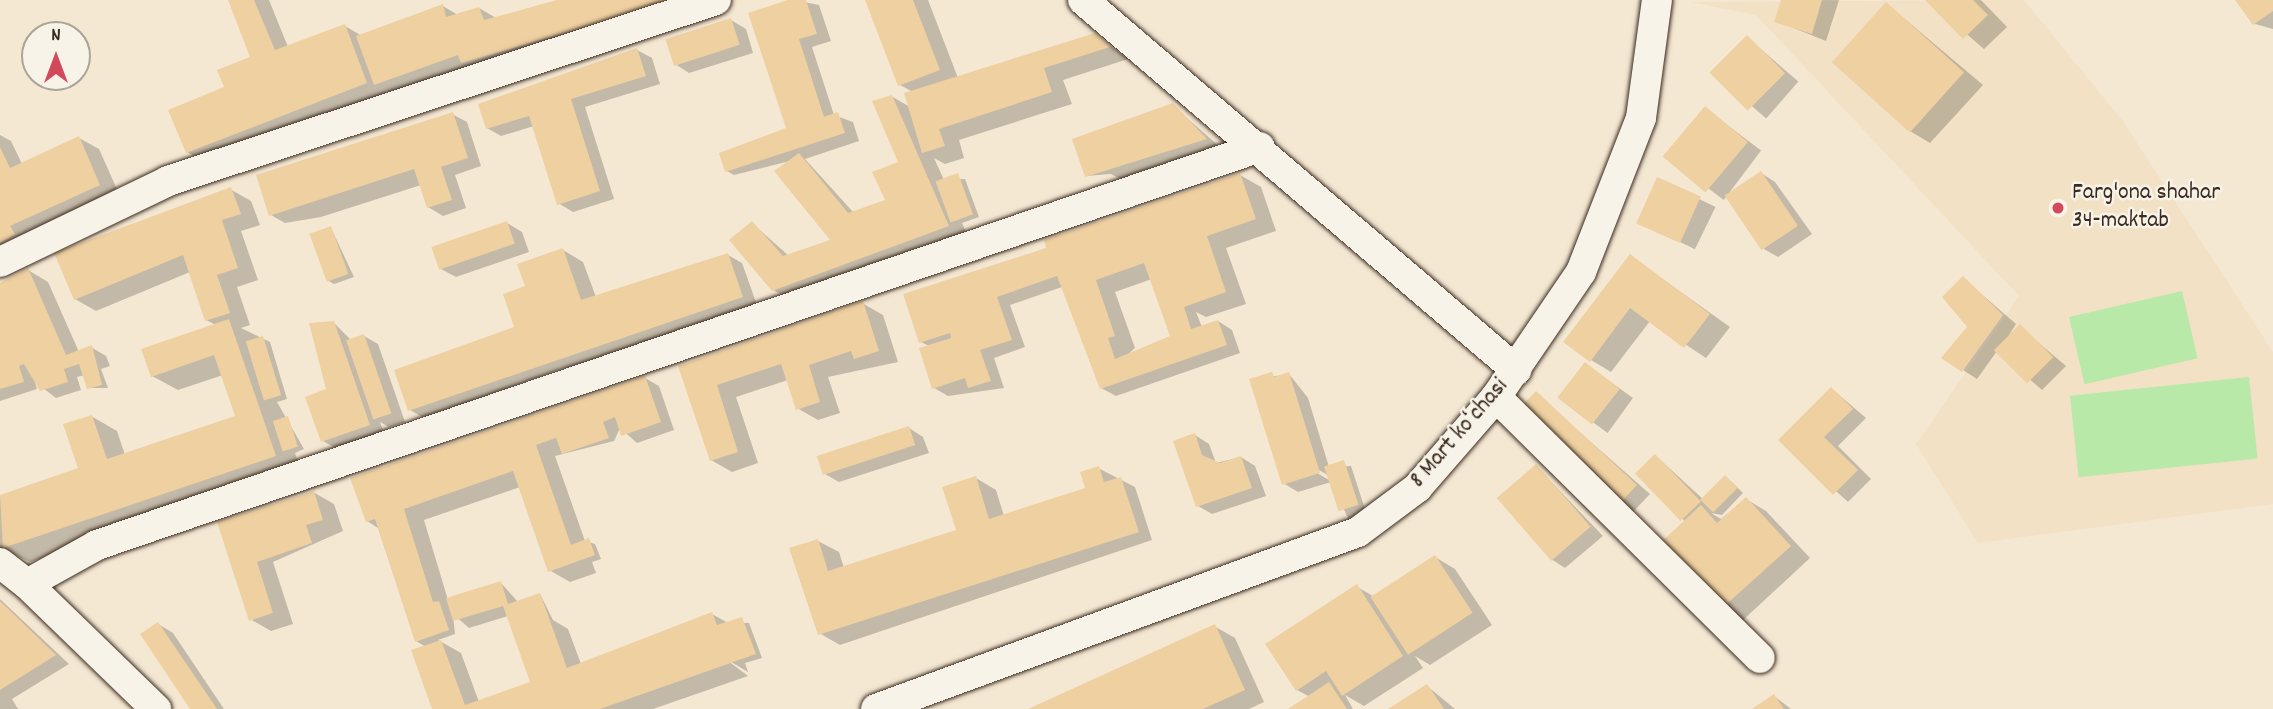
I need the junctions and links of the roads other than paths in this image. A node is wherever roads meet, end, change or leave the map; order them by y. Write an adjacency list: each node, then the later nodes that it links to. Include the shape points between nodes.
1 (716, 0): 5 (street, via 168,181)
2 (1083, 0): 4 (street)
3 (1657, 0): 6 (street, 8 Mart koʻchasi, via 1641,118 1621,179 1581,272)
4 (1260, 147): 6 (street); 9 (street, via 97,545)
5 (0, 262)
6 (1516, 370): 7 (street, 8 Mart koʻchasi)
7 (1496, 397): 10 (street); 12 (street, 8 Mart koʻchasi, via 1417,488 1358,532)
8 (0, 563): 9 (street)
9 (27, 584): 11 (street)
10 (1760, 658)
11 (156, 709)
12 (876, 709)

